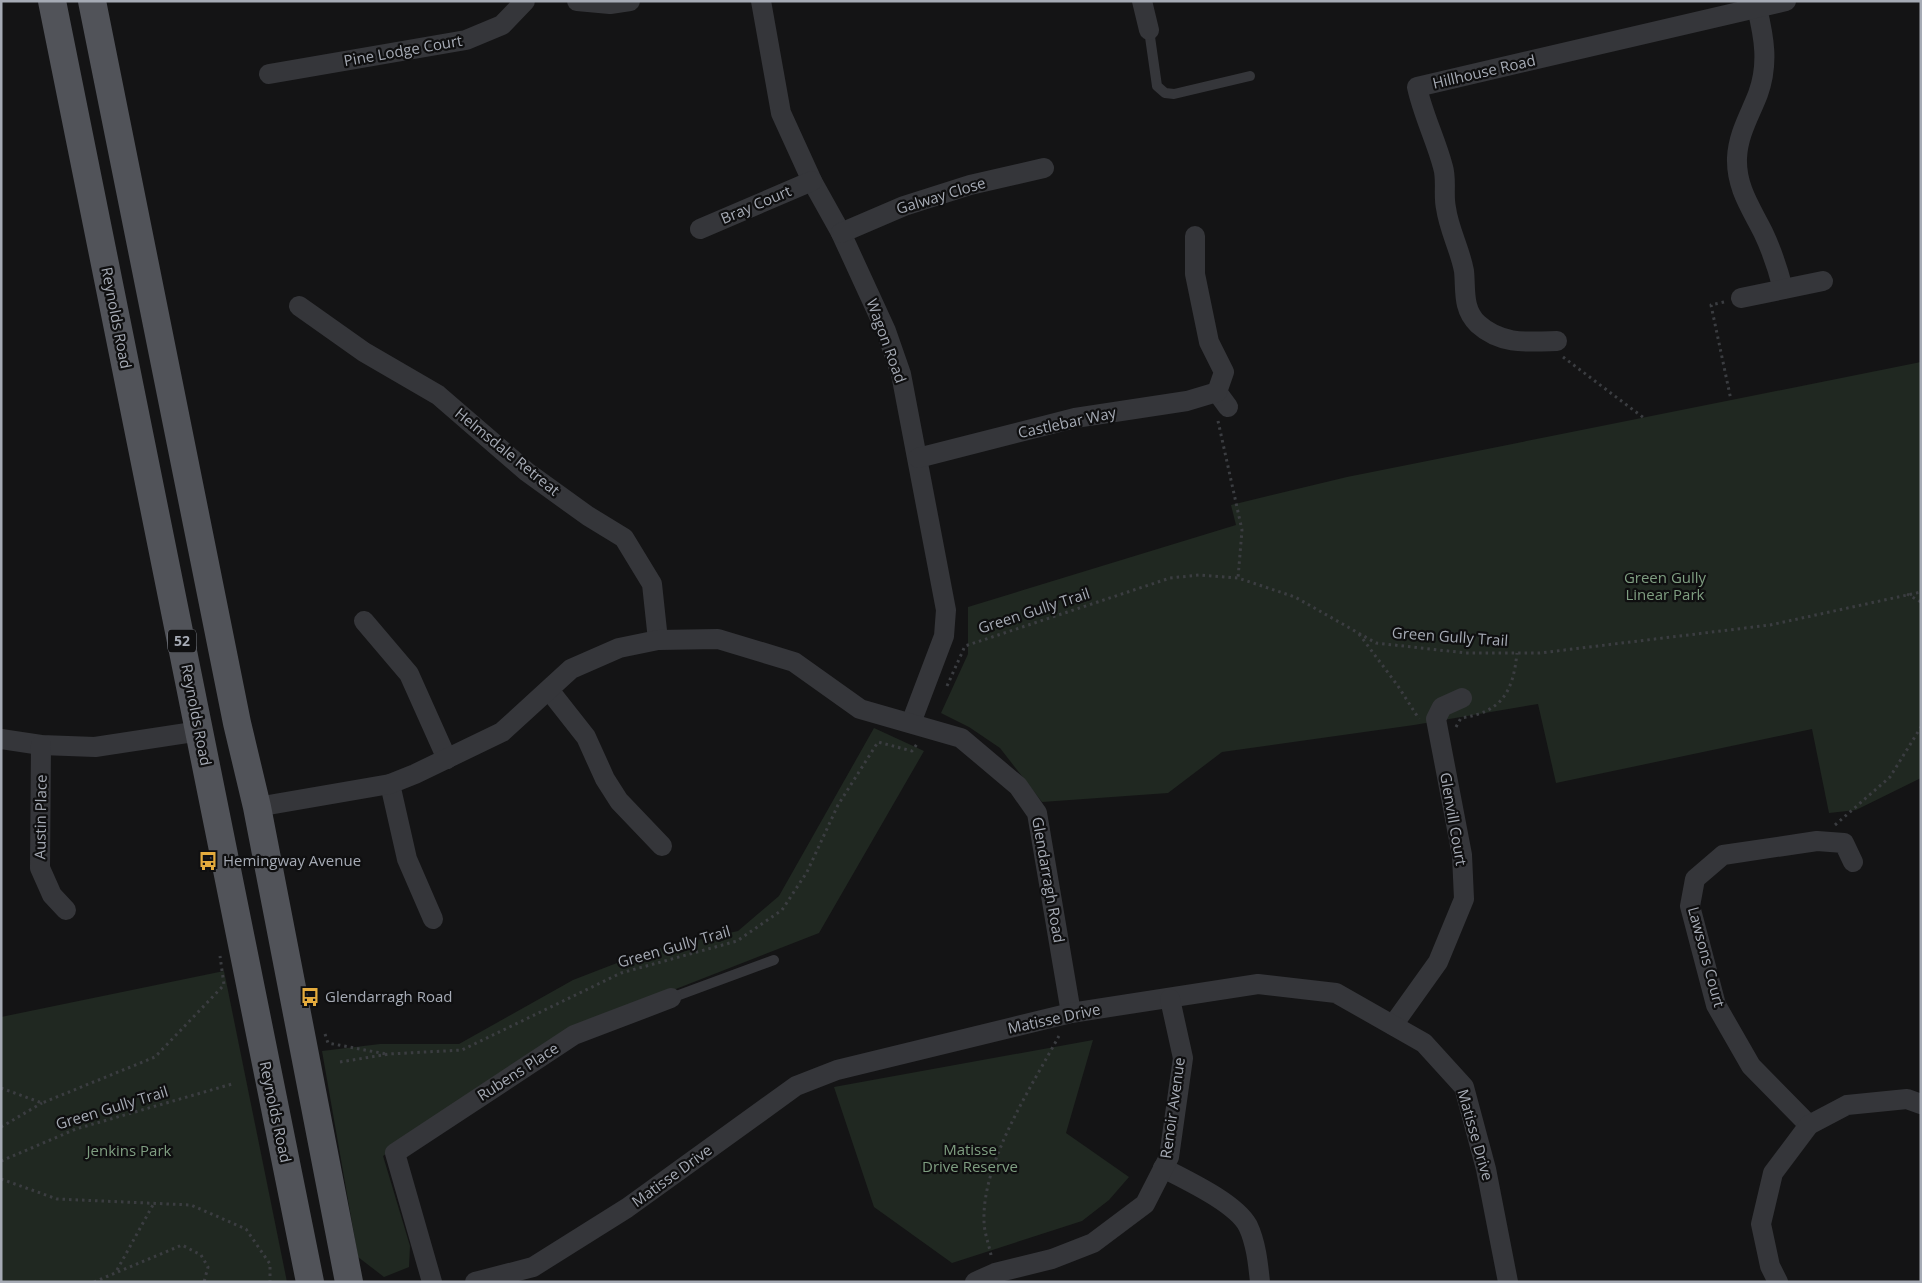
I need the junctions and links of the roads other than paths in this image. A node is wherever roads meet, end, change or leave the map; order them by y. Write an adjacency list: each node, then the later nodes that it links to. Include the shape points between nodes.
1 (52, 1): 30 (main road, Reynolds Road / 52)
2 (92, 1): 28 (main road, 52)
3 (526, 1): 11 (street, Pine Lodge Court, via 502,25 466,40)
4 (577, 1): 5 (street, via 610,4)
5 (630, 1)
6 (761, 1): 14 (street, Wagon Road, via 781,113)
7 (1142, 1): 10 (street)
8 (1786, 1): 9 (street, Hillhouse Road)
9 (1757, 8): 19 (street, via 1764,40 1765,66 1759,92 1740,135 1737,159 1740,186 1776,260); 22 (street, Hillhouse Road, via 1417,87 1423,114 1444,168 1446,209 1464,272 1464,297 1476,322 1492,335 1515,342)
10 (1149, 30): 12 (lane, via 1157,86 1165,93 1174,94)
11 (269, 74)
12 (1250, 76)
13 (1044, 168): 16 (street, Galway Close, via 970,185 904,206)
14 (812, 182): 15 (street, Bray Court); 16 (street, Wagon Road)
15 (700, 229)
16 (841, 233): 23 (street, Wagon Road, via 886,331 901,374)
17 (1194, 236): 23 (street, Castlebar Way, via 1195,274 1209,342 1224,372 1223,399 1187,401 1075,418)
18 (1823, 281): 19 (street)
19 (1783, 289): 20 (street)
20 (1741, 298)
21 (298, 306): 25 (street, Helmsdale Retreat, via 364,352 438,395 527,472 624,538 652,584)
22 (1549, 341)
23 (918, 458): 29 (street, Wagon Road, via 946,610 944,636)
24 (364, 621): 33 (street, via 409,674)
25 (658, 640): 26 (street, Glendarragh Road, via 619,648 571,669); 29 (street, Glendarragh Road, via 718,639 794,662 860,709)
26 (549, 690): 33 (street, Glendarragh Road, via 502,732); 36 (street, via 586,737 618,801)
27 (1462, 698): 44 (street, Glenvill Court, via 1442,707 1436,719 1462,855 1464,899 1438,962)
28 (237, 723): 30 (main road); 35 (main road, 52)
29 (919, 725): 43 (street, Glendarragh Road, via 961,738 1018,786 1037,813)
30 (200, 731): 32 (street, via 95,747); 48 (main road, Reynolds Road / 52)
31 (1, 739): 32 (street)
32 (41, 745): 38 (street, Austin Place, via 40,868 52,895)
33 (447, 758): 34 (street, Glendarragh Road)
34 (390, 784): 35 (street, Glendarragh Road); 39 (street, via 407,859)
35 (257, 808): 49 (main road, 52)
36 (662, 846)
37 (1853, 862): 46 (street, Lawsons Court, via 1844,843 1817,841 1724,855 1695,879 1690,906 1716,1006 1751,1066)
38 (66, 910)
39 (433, 919)
40 (774, 960): 41 (lane, Rubens Place)
41 (671, 998): 50 (street, Rubens Place, via 574,1035 395,1153)
42 (1170, 999): 43 (street, Matisse Drive); 44 (street, Matisse Drive, via 1258,984 1336,994); 47 (street, Renoir Avenue, via 1183,1058 1169,1157)
43 (1071, 1013): 51 (street, Matisse Drive, via 837,1070 796,1086 627,1208 533,1267)
44 (1393, 1026): 54 (street, Matisse Drive, via 1424,1043 1464,1087 1486,1169)
45 (1921, 1104): 46 (street, via 1907,1099 1847,1105)
46 (1809, 1125): 55 (street, via 1773,1173 1761,1224 1770,1266)
47 (1163, 1168): 52 (street, Renoir Avenue, via 1145,1204 1093,1243); 53 (street, via 1218,1197 1247,1224 1258,1256)
48 (310, 1282)
49 (349, 1282)
50 (432, 1282)
51 (475, 1282)
52 (975, 1282)
53 (1260, 1282)
54 (1508, 1282)
55 (1778, 1282)

